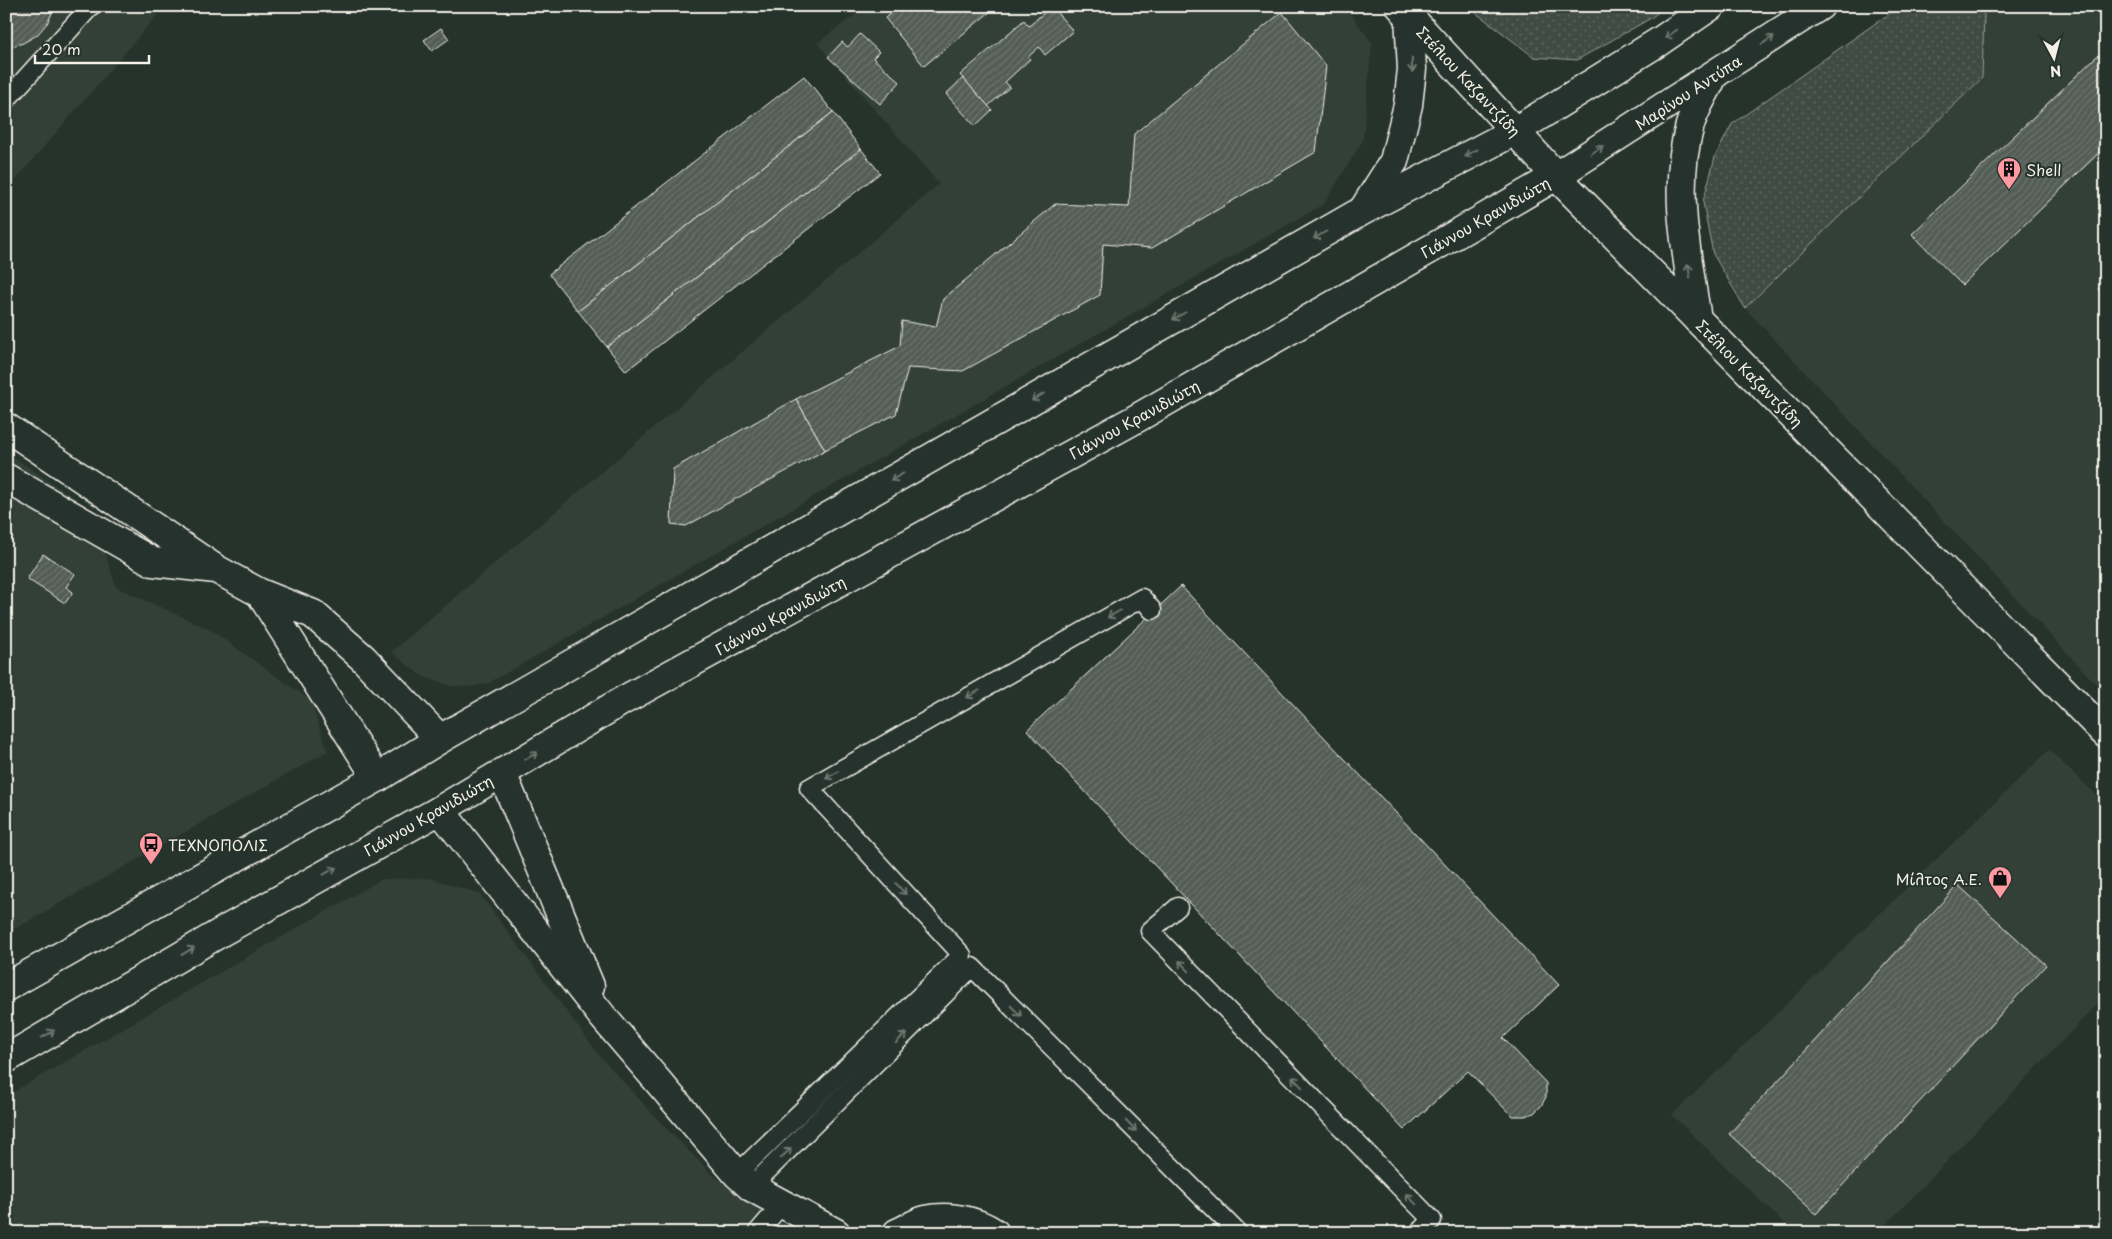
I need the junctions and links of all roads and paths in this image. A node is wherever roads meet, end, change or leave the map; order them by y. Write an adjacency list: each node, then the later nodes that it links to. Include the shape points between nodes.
1 (91, 6): 6 (lane)
2 (1711, 6): 7 (street, one-way to 7)
3 (1820, 6): 5 (street, Μαρίνου Αντύπα, one-way to 3)
4 (1405, 11): 7 (street, Στέλιου Καζαντζίδη); 9 (street, one-way to 9, via 1412,68 1408,105 1394,161)
5 (1713, 76): 8 (street, Μαρίνου Αντύπα, one-way to 5); 10 (street, one-way to 5, via 1684,239 1683,166 1690,124)
6 (6, 100)
7 (1515, 131): 8 (street, Στέλιου Καζαντζίδη); 9 (street, one-way to 9)
8 (1556, 176): 10 (street, Στέλιου Καζαντζίδη); 18 (street, Γιάννου Κρανιδιώτη, one-way to 8, via 622,701 1132,421)
9 (1362, 211): 17 (street, one-way to 17)
10 (1697, 319): 16 (street, Στέλιου Καζαντζίδη)
11 (6, 427): 13 (street)
12 (6, 478): 13 (street, via 153,562)
13 (216, 569): 14 (street)
14 (260, 593): 17 (street, via 314,614 363,658); 19 (street)
15 (1152, 610): 25 (lane, one-way to 25, via 1142,598 809,788 962,956)
16 (2106, 734)
17 (440, 739): 19 (street)
18 (502, 773): 20 (street, Γιάννου Κρανιδιώτη); 23 (street)
19 (377, 778): 22 (street)
20 (440, 810): 23 (street); 24 (street, Γιάννου Κρανιδιώτη, one-way to 20, via 225,930)
21 (1178, 907): 32 (lane, one-way to 21, via 1432,1220 1150,931)
22 (6, 987)
23 (604, 1017): 25 (street)
24 (6, 1059)
25 (744, 1181): 26 (street); 31 (lane, one-way to 31, via 972,967)
26 (782, 1204): 27 (lane); 28 (street)
27 (757, 1233)
28 (836, 1233)
29 (897, 1233): 30 (street, via 926,1220 957,1218)
30 (995, 1233)
31 (1238, 1233)
32 (1418, 1233)

